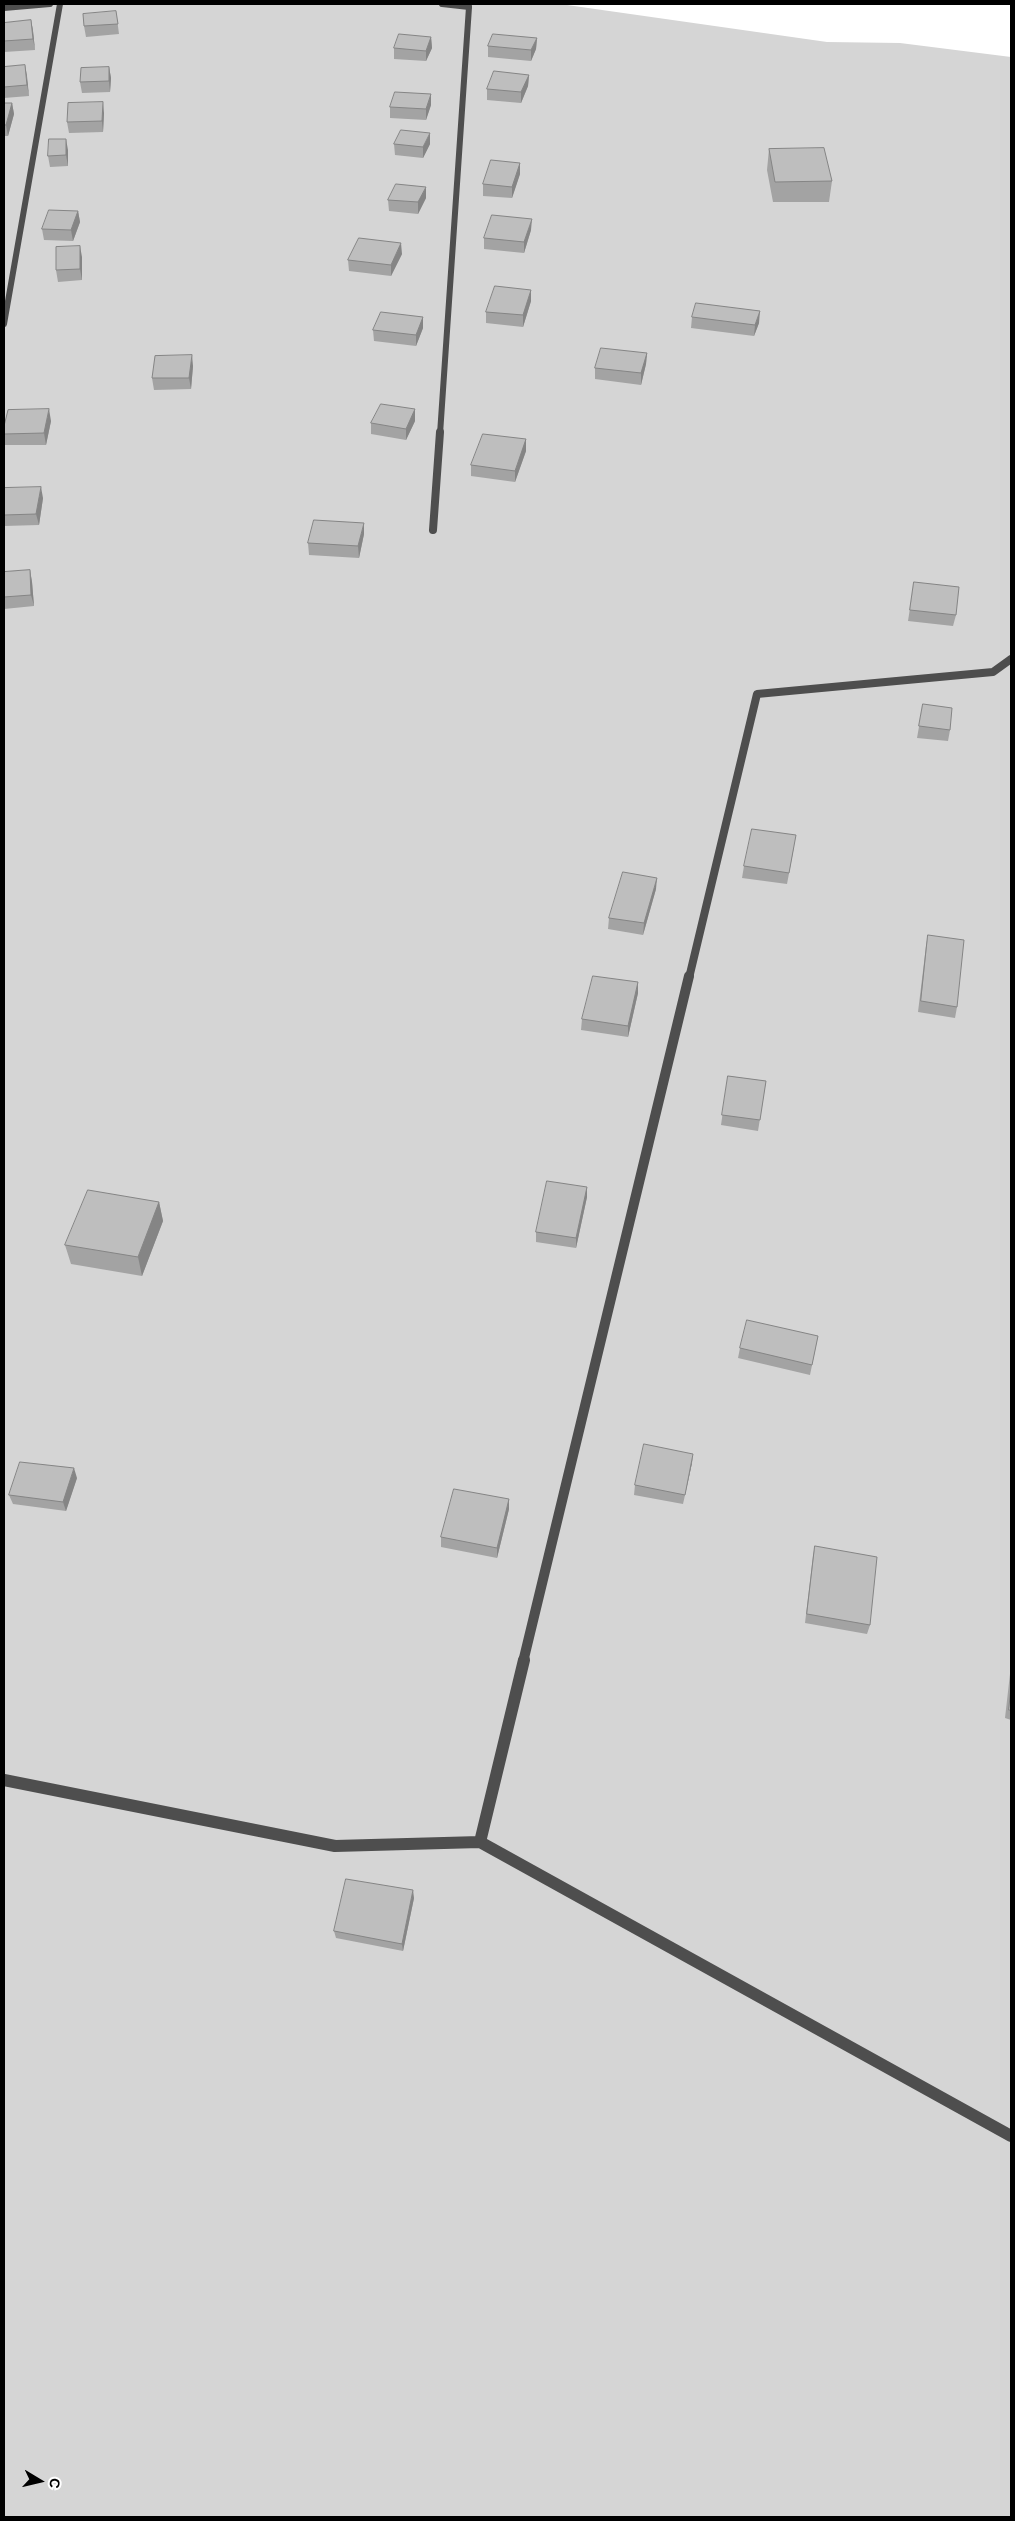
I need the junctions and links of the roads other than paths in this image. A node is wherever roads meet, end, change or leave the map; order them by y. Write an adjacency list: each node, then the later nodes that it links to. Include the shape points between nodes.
1 (50, 4): 4 (street)
2 (60, 4): 5 (street)
3 (442, 4): 6 (street, via 469,7)
4 (4, 8)
5 (4, 324)
6 (432, 530)
7 (1011, 659): 9 (street, via 993,672 757,694)
8 (4, 1780): 9 (street, via 335,1846)
9 (480, 1842): 10 (street)
10 (1011, 2136)

